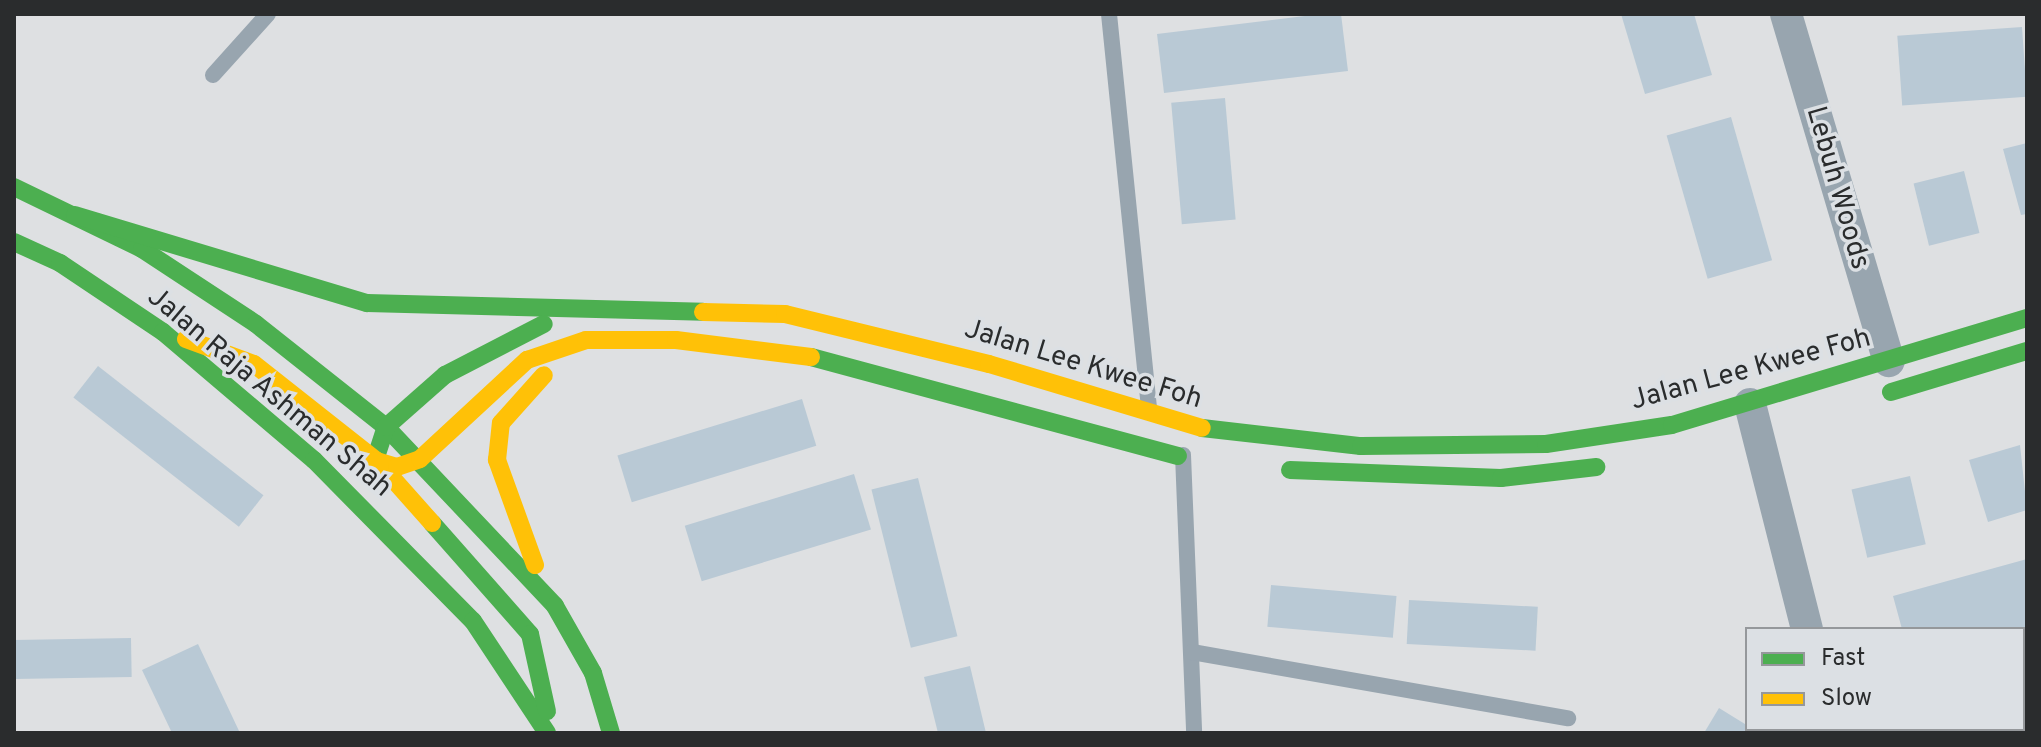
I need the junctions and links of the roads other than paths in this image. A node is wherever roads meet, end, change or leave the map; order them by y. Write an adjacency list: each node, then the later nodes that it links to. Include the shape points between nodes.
1 (268, 14): 4 (lane)
2 (1109, 14): 15 (lane)
3 (1786, 14): 13 (street, Lebuh Woods)
4 (213, 75)
5 (14, 187): 6 (main road, Jalan Raja Ashman Shah)
6 (75, 215): 8 (main road, via 367,303); 18 (main road, Jalan Raja Ashman Shah, via 142,249 256,324)
7 (14, 242): 10 (main road, Jalan Raja Ashman Shah, via 60,263)
8 (587, 306): 15 (main road, Jalan Lee Kwee Foh, via 800,317 989,364); 18 (main road, Jalan Lee Kwee Foh, via 490,347)
9 (2027, 318): 13 (main road, Jalan Lee Kwee Foh)
10 (163, 332): 22 (main road, via 254,364); 30 (main road, Jalan Raja Ashman Shah, via 365,508 473,621)
11 (586, 340): 19 (main road, Jalan Lee Kwee Foh, via 779,348); 21 (main road, Jalan Lee Kwee Foh, via 507,373); 26 (main road, via 518,396 501,423 497,460 513,519)
12 (2027, 351): 14 (main road, Jalan Lee Kwee Foh)
13 (1889, 361): 16 (main road, Jalan Lee Kwee Foh)
14 (1867, 399)
15 (1150, 418): 17 (main road, Jalan Lee Kwee Foh); 19 (lane)
16 (1754, 425): 17 (main road, Jalan Lee Kwee Foh, via 1672,425 1546,444 1361,446); 27 (street)
17 (1182, 426): 20 (lane)
18 (386, 427): 21 (main road, Jalan Raja Ashman Shah); 22 (main road)
19 (1149, 449): 20 (main road, Jalan Lee Kwee Foh)
20 (1183, 457): 23 (main road, Jalan Lee Kwee Foh); 28 (lane)
21 (420, 459): 22 (main road, via 397,467); 26 (main road, Jalan Raja Ashman Shah)
22 (377, 461): 30 (main road, via 530,634)
23 (1207, 461)
24 (1619, 464): 25 (main road, via 1501,478 1371,478)
25 (1271, 468)
26 (555, 606): 31 (main road, Jalan Raja Ashman Shah, via 593,673)
27 (1806, 627)
28 (1192, 652): 29 (lane); 32 (lane)
29 (1568, 718)
30 (549, 733)
31 (611, 733)
32 (1194, 733)

